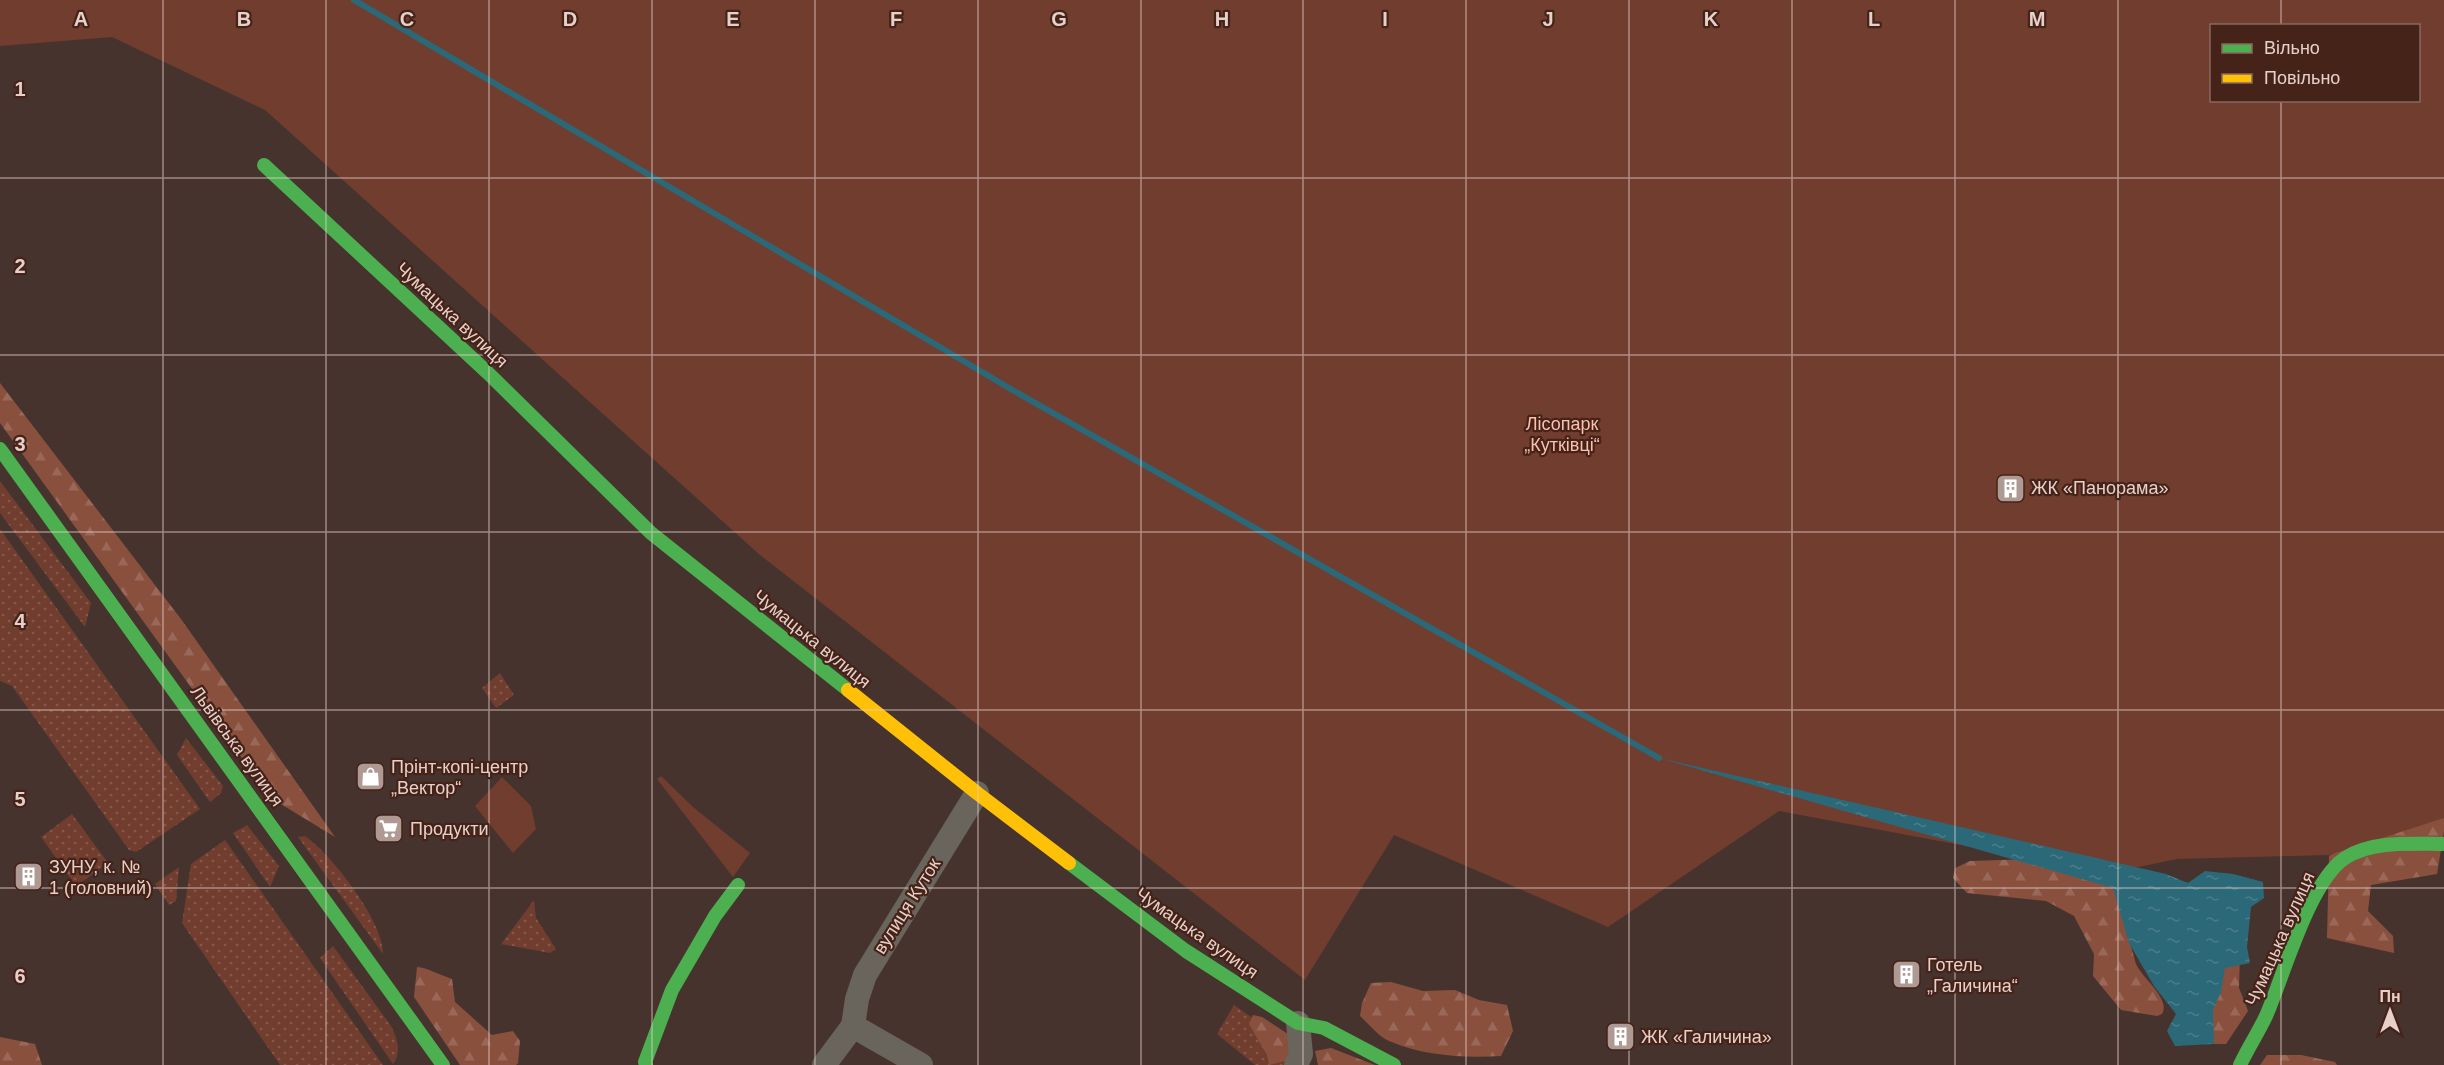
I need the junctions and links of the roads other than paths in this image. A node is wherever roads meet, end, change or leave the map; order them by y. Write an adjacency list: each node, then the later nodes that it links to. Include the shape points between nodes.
1 (264, 165): 3 (street, Чумацька вулиця, via 651,533)
2 (0, 449): 8 (street, Львівська вулиця)
3 (977, 793): 6 (street, Чумацька вулиця, via 1186,951); 7 (street, вулиця Куток, via 865,975)
4 (2444, 844): 14 (street, Чумацька вулиця, via 2369,849 2333,867 2283,971 2266,1018)
5 (738, 885): 9 (street, via 672,990)
6 (1298, 1023): 12 (street, via 1301,1054); 13 (street, Чумацька вулиця, via 1324,1028)
7 (853, 1026): 10 (street, вулиця Куток); 11 (street)
8 (443, 1065)
9 (646, 1065)
10 (824, 1065)
11 (921, 1065)
12 (1296, 1065)
13 (1394, 1065)
14 (2240, 1065)

